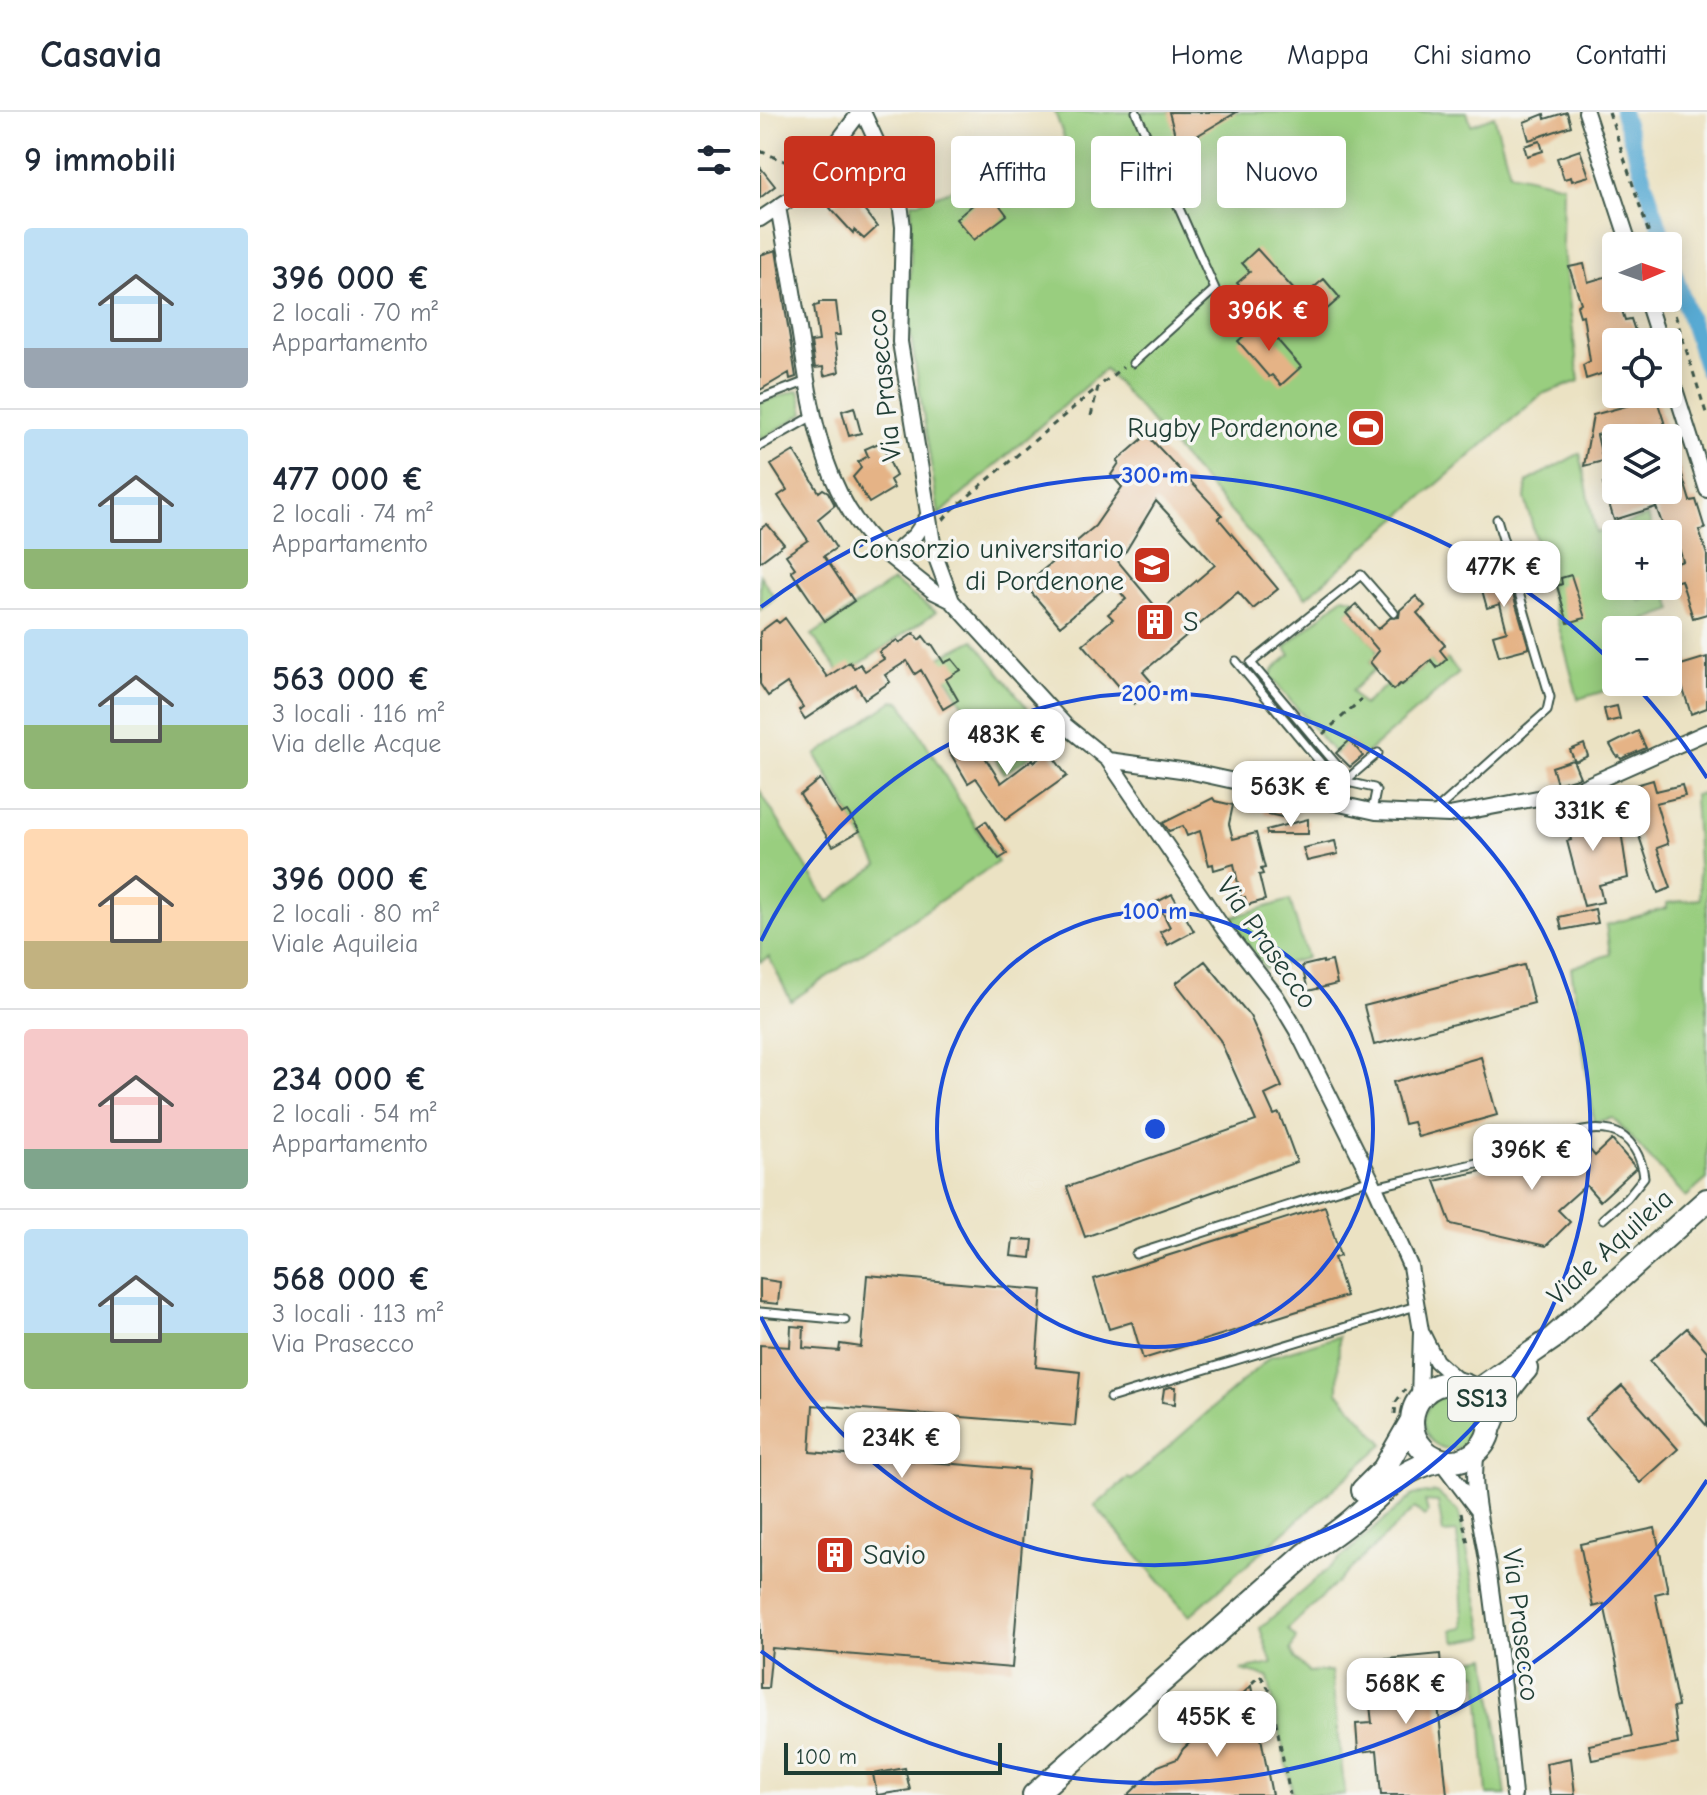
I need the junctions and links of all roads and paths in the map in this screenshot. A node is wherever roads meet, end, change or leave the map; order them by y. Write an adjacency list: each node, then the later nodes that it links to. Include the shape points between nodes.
1 (862, 112): 5 (street); 25 (street, Via Prasecco, via 900,203 900,342)
2 (1136, 112): 14 (lane, via 1215,289)
3 (1586, 112): 11 (street)
4 (1609, 112): 12 (path)
5 (844, 136)
6 (760, 151): 7 (path)
7 (784, 161)
8 (784, 203): 9 (street)
9 (778, 207): 10 (street); 15 (street, Via Prasecco)
10 (760, 219)
11 (1625, 232)
12 (1648, 232)
13 (1674, 312): 21 (path)
14 (1133, 363): 16 (path)
15 (807, 381): 17 (lane); 19 (street, Via Prasecco)
16 (1098, 387): 20 (path); 25 (path, via 943,520)
17 (760, 399)
18 (1681, 408): 23 (street)
19 (813, 416): 22 (lane); 26 (street, Via Prasecco, via 828,468 847,505 869,540)
20 (1091, 416)
21 (1707, 416)
22 (760, 446)
23 (1707, 490)
24 (1497, 519): 39 (lane, via 1550,697 1547,711)
25 (929, 522): 26 (street); 27 (street, Via Prasecco)
26 (890, 557): 27 (street, Via Prasecco)
27 (952, 601): 34 (street, Via Prasecco, via 1066,726)
28 (1394, 613): 32 (lane, via 1361,575 1251,663)
29 (1236, 661): 35 (lane)
30 (1362, 699): 32 (path)
31 (1707, 732): 39 (street, via 1574,791)
32 (1316, 740): 35 (lane, via 1341,770)
33 (1378, 753): 36 (lane)
34 (1108, 760): 37 (street, via 1188,771); 40 (street, Via Prasecco, via 1276,996)
35 (1334, 779): 36 (lane); 37 (lane)
36 (1345, 781): 38 (lane, via 1374,788)
37 (1329, 802): 38 (street)
38 (1374, 812): 39 (street)
39 (1430, 816)
40 (1373, 1183): 42 (lane, via 1535,1149 1576,1131 1616,1132 1641,1156 1644,1177); 43 (lane); 44 (street, Via Prasecco, via 1410,1266)
41 (1707, 1200): 48 (main road, Viale Aquileia / SS13)
42 (1603, 1219)
43 (1136, 1254)
44 (1418, 1306): 47 (street, Via Prasecco); 50 (lane)
45 (760, 1312): 46 (lane)
46 (845, 1320)
47 (1421, 1331): 49 (street, Via Prasecco, via 1436,1361); 51 (street, Via Prasecco)
48 (1553, 1338): 49 (main road, Viale Aquileia / SS13); 53 (main road, Viale Aquileia / SS13, via 1508,1389)
49 (1470, 1389): 51 (main road, Viale Aquileia / SS13, via 1440,1385); 53 (main road, SS13, via 1484,1402)
50 (1110, 1398)
51 (1419, 1399): 52 (main road, SS13)
52 (1411, 1422): 55 (main road, SS13, via 1419,1446); 57 (main road, SS13, via 1384,1469)
53 (1490, 1428): 54 (main road, Viale Aquileia / SS13)
54 (1477, 1451): 55 (main road, SS13, via 1466,1459); 56 (street, Via Prasecco)
55 (1440, 1460): 56 (street, Via Prasecco); 57 (main road, SS13, via 1406,1471)
56 (1478, 1509): 61 (street, Via Prasecco)
57 (1306, 1554): 59 (main road, SS13)
58 (1252, 1683): 60 (path, via 1260,1675 1270,1691)
59 (1034, 1795)
60 (1290, 1795)
61 (1514, 1795)

